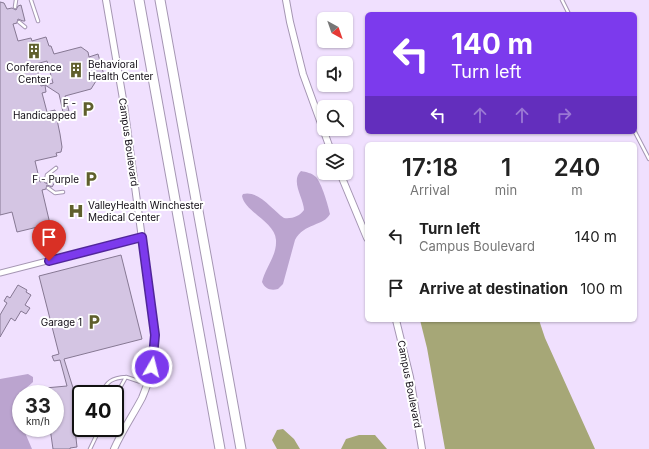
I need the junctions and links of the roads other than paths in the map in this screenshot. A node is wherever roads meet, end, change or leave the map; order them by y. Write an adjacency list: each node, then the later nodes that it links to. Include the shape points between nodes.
1 (16, 0): 8 (lane)
2 (31, 0): 10 (lane)
3 (106, 0): 22 (street, Campus Boulevard, via 124,105)
4 (138, 0): 32 (highway)
5 (160, 0): 33 (highway)
6 (286, 0): 14 (street, via 303,74)
7 (562, 0): 9 (lane)
8 (15, 7)
9 (568, 12)
10 (38, 21)
11 (19, 22): 12 (lane)
12 (25, 27)
13 (636, 134): 15 (lane)
14 (328, 144)
15 (649, 159)
16 (56, 168): 18 (lane, via 49,173)
17 (343, 180): 21 (street)
18 (46, 181)
19 (48, 188): 20 (lane, via 55,193)
20 (63, 192)
21 (365, 233)
22 (142, 237): 23 (street); 26 (street, Campus Boulevard, via 155,335 154,356)
23 (0, 273)
24 (396, 322): 34 (street, Campus Boulevard, via 410,378)
25 (126, 378): 26 (lane); 27 (lane, via 115,378); 28 (lane)
26 (147, 384): 31 (street, Campus Boulevard)
27 (105, 385)
28 (122, 385)
29 (96, 437): 30 (lane)
30 (90, 449)
31 (114, 449)
32 (220, 449)
33 (241, 449)
34 (422, 449)

